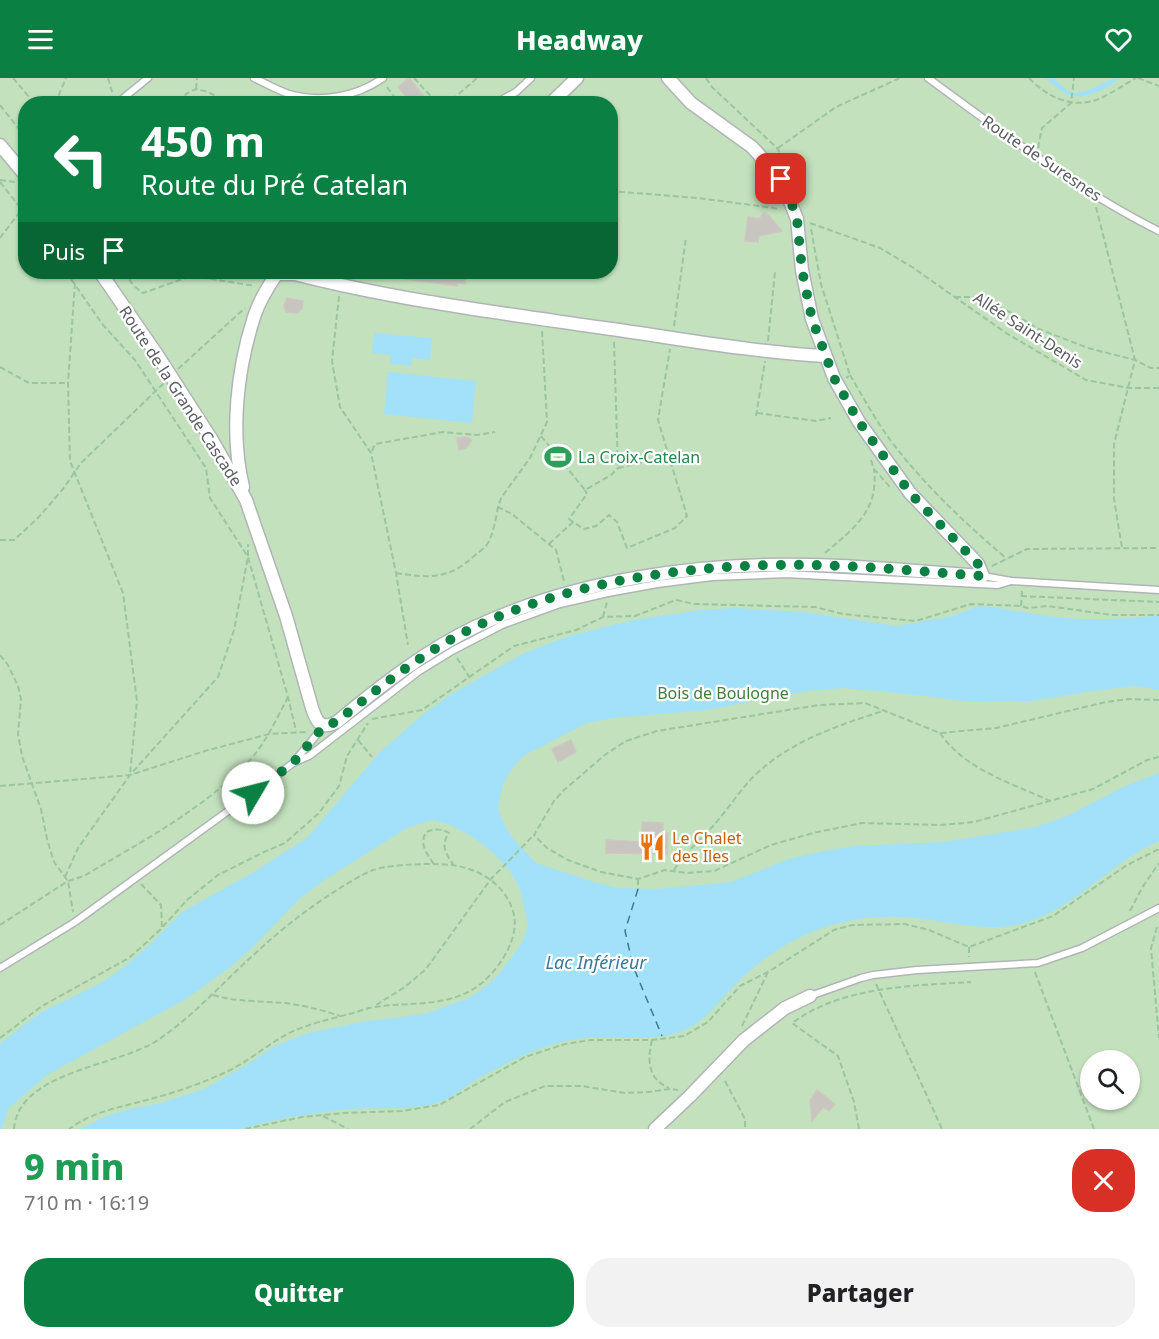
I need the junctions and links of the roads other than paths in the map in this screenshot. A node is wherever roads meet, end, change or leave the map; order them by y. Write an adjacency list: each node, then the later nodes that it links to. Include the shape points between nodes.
1 (148, 78): 8 (lane)
2 (254, 78): 9 (lane, via 290,94)
3 (382, 78): 10 (lane, via 363,90)
4 (531, 78): 11 (lane)
5 (577, 78): 12 (street)
6 (668, 78): 19 (street, via 691,103 752,147 781,179 797,219 804,280)
7 (928, 78): 15 (lane, Route de Suresnes, via 1092,193)
8 (125, 96)
9 (306, 96)
10 (341, 96)
11 (509, 96)
12 (558, 96)
13 (0, 145): 14 (street)
14 (18, 169)
15 (1159, 231)
16 (105, 279): 20 (street, Route de la Grande Cascade, via 212,440)
17 (273, 279): 20 (street, via 254,315 239,390 236,442)
18 (315, 279): 19 (street, via 544,320)
19 (825, 356): 21 (street, via 877,448 910,493 978,564)
20 (246, 500): 24 (street, Route de la Grande Cascade, via 286,616 312,708)
21 (983, 576): 22 (lane); 24 (street, via 811,565 745,566 687,570 609,584 503,615 474,628 446,642 336,722)
22 (1011, 581): 23 (lane); 25 (lane, via 998,585 786,574 712,577 560,604 502,625 452,651 418,672 309,756)
23 (1159, 590)
24 (324, 726): 25 (lane)
25 (293, 763): 27 (lane, via 75,922)
26 (1159, 908): 28 (lane, via 1082,948 1033,964 873,975)
27 (0, 969)
28 (810, 996): 29 (street, via 785,1008 744,1040)
29 (656, 1129)

